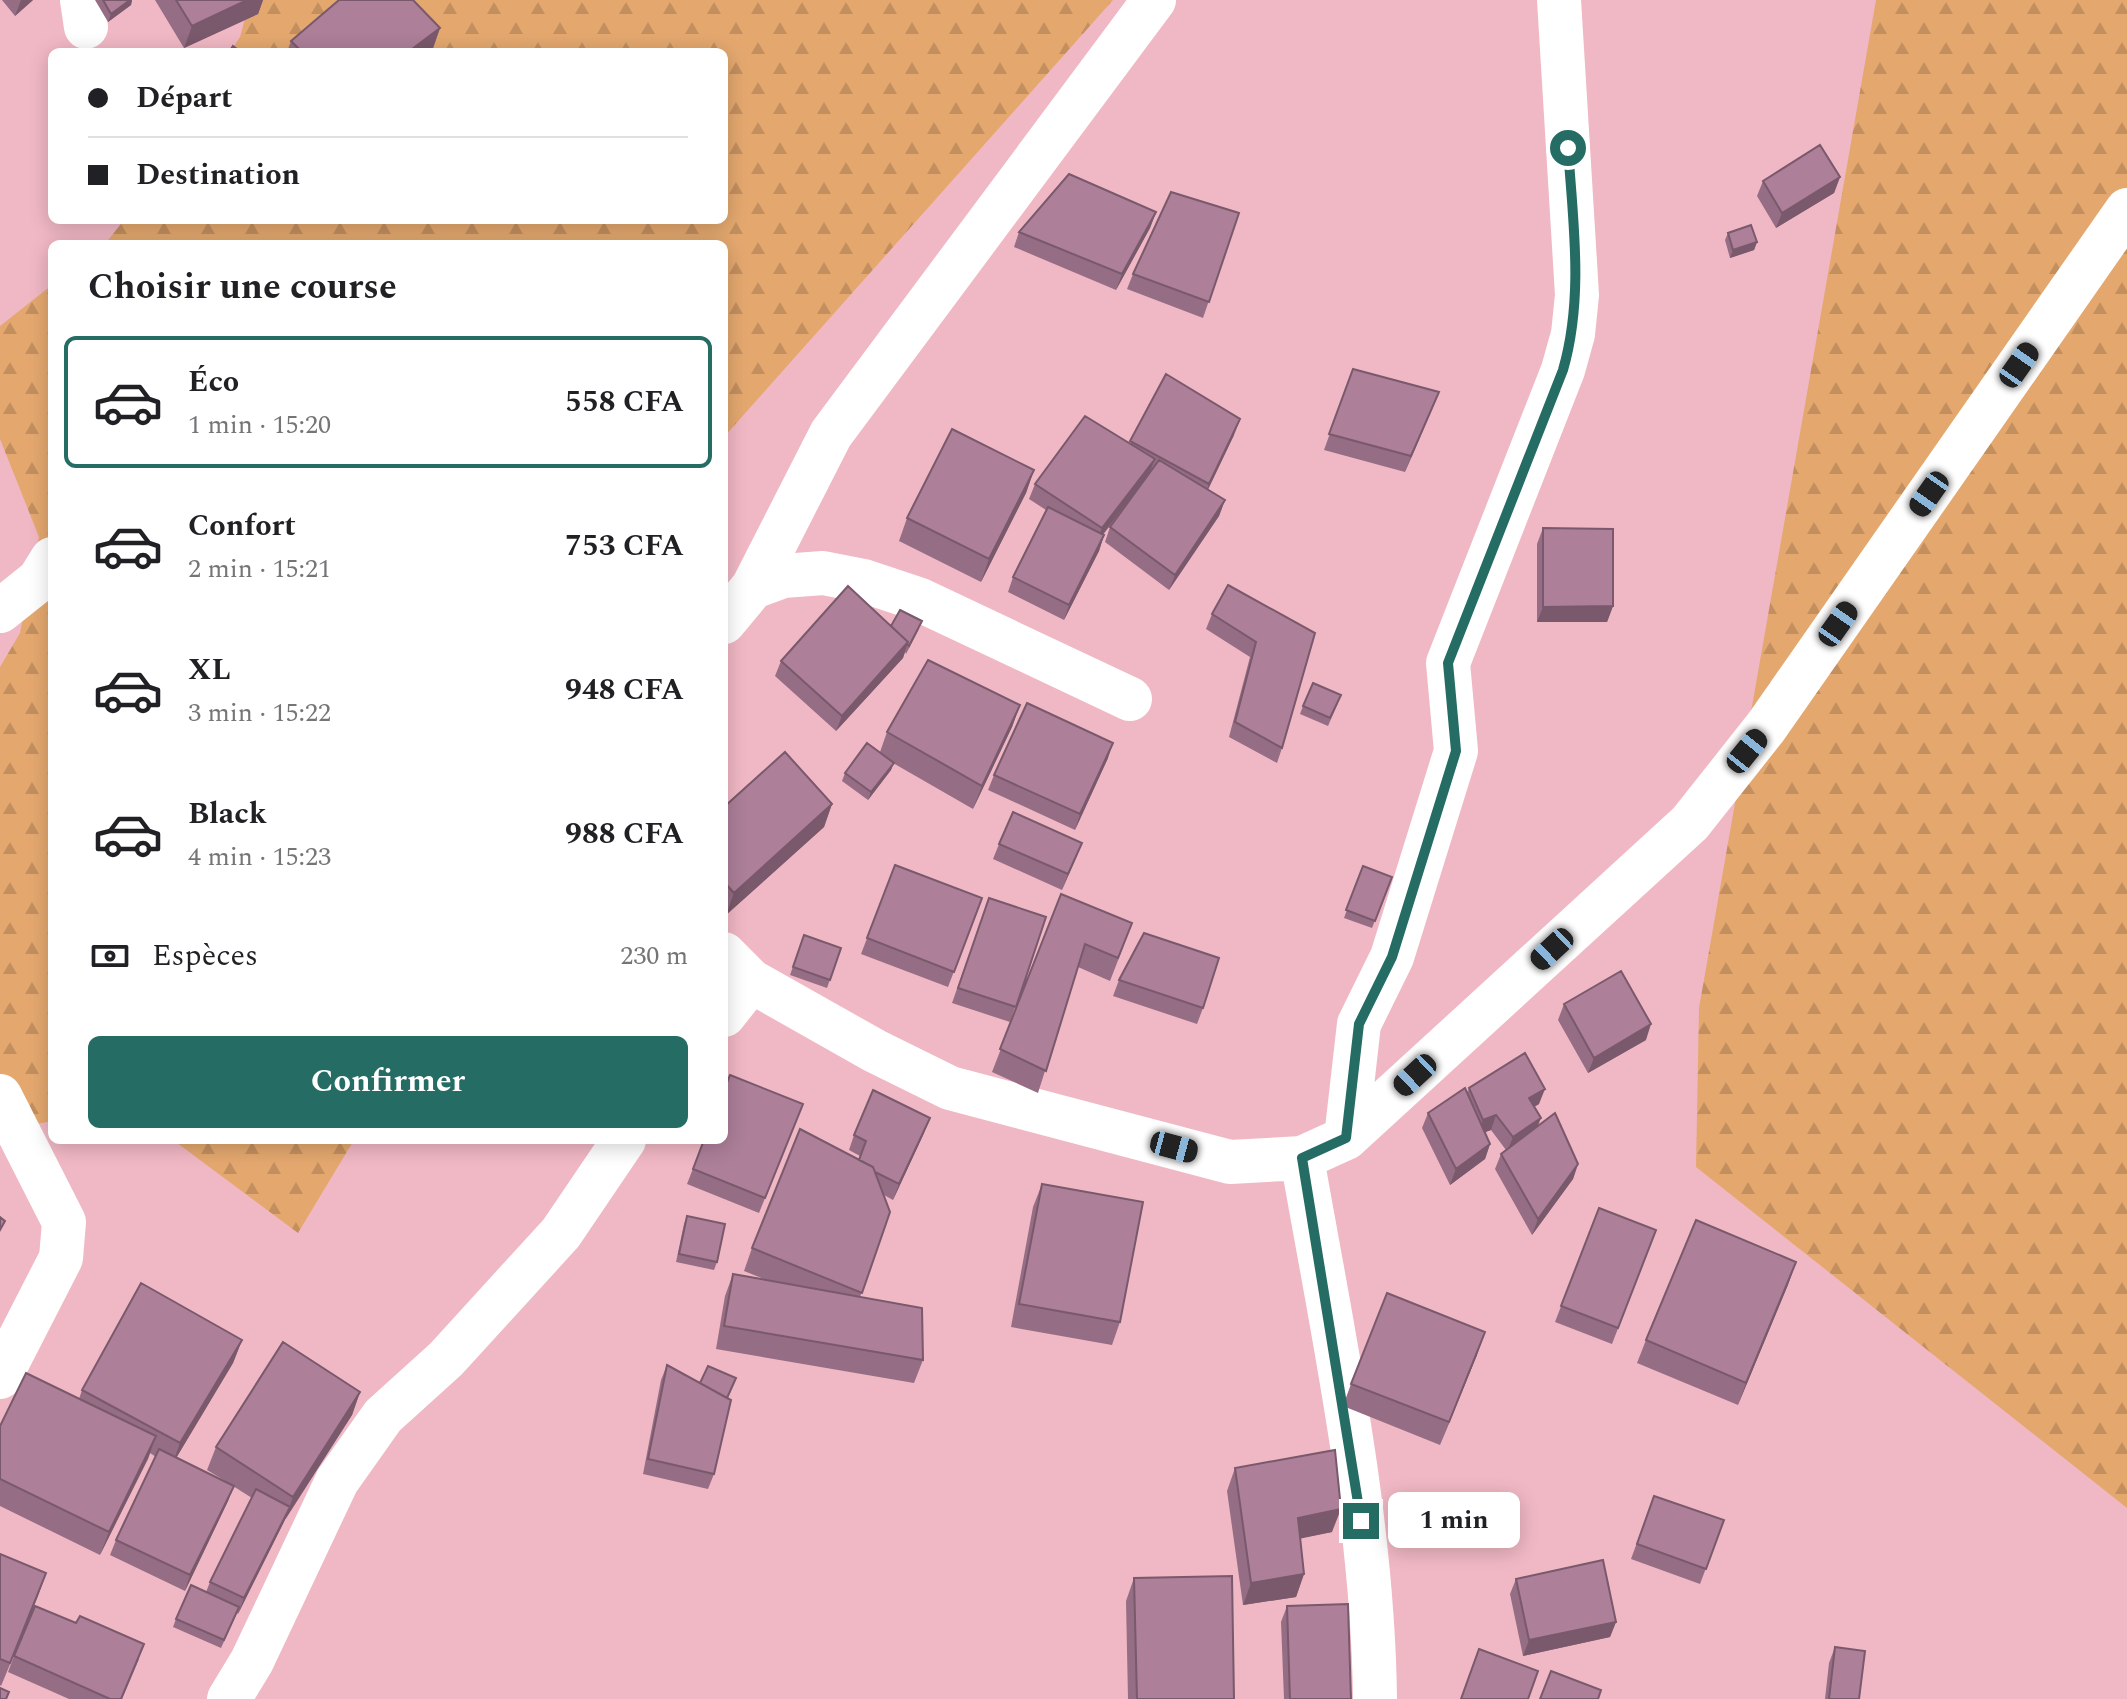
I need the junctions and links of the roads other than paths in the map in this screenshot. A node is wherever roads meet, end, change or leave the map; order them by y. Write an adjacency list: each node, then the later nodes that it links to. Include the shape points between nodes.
1 (1154, 0): 5 (street, via 831,434)
2 (1559, 0): 12 (street, via 1577,295 1573,334 1448,663 1456,751 1392,957 1359,1024)
3 (2127, 210): 12 (street, via 1766,727 1690,823)
4 (48, 565): 6 (street, via 39,580)
5 (753, 587): 7 (street); 8 (street, via 783,576 823,573 864,581 918,599)
6 (0, 611)
7 (728, 617)
8 (1130, 699)
9 (737, 968): 10 (street); 14 (street, via 875,1051 950,1088 1230,1162)
10 (728, 1001)
11 (0, 1096): 15 (street, via 64,1222 61,1258)
12 (1346, 1138): 14 (street)
13 (621, 1144): 16 (street, via 561,1233 446,1359 383,1416 337,1481)
14 (1302, 1158): 17 (street, via 1365,1552)
15 (0, 1377)
16 (229, 1699)
17 (1375, 1699)

